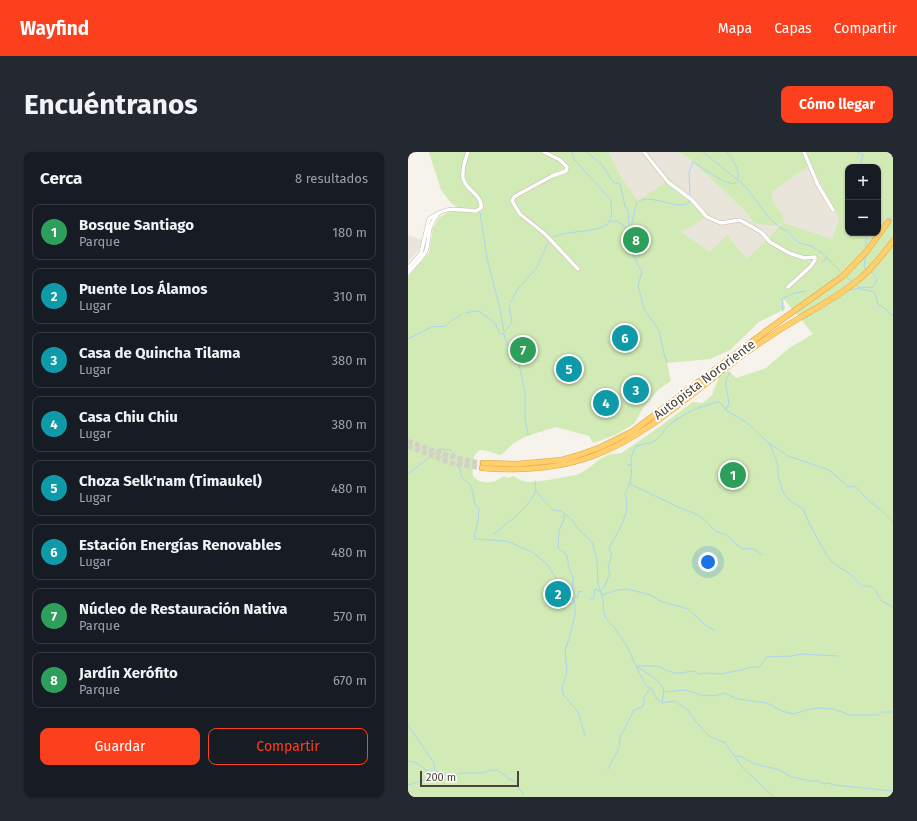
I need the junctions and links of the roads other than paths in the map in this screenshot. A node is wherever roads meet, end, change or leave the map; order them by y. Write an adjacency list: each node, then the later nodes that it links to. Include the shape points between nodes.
1 (468, 152): 6 (street, via 463,178 481,202 481,208 476,211 451,208)
2 (544, 152): 10 (street, via 563,162 567,167 566,172 552,176 518,194 512,201 522,216 545,234)
3 (644, 152): 12 (street, via 668,182 692,200 707,217 720,223 740,220 789,253 804,258 815,257 810,266)
4 (804, 152): 5 (street, via 818,185)
5 (833, 210)
6 (441, 212): 9 (street, via 429,219 421,253); 11 (street, via 432,222 425,252)
7 (888, 222): 8 (highway, Autopista Nororiente, via 852,268 633,431 586,453 557,460 483,466 521,469 554,466 585,459 613,448 644,429 746,352 851,286)
8 (893, 241)
9 (408, 268)
10 (578, 269)
11 (408, 273)
12 (788, 287)

